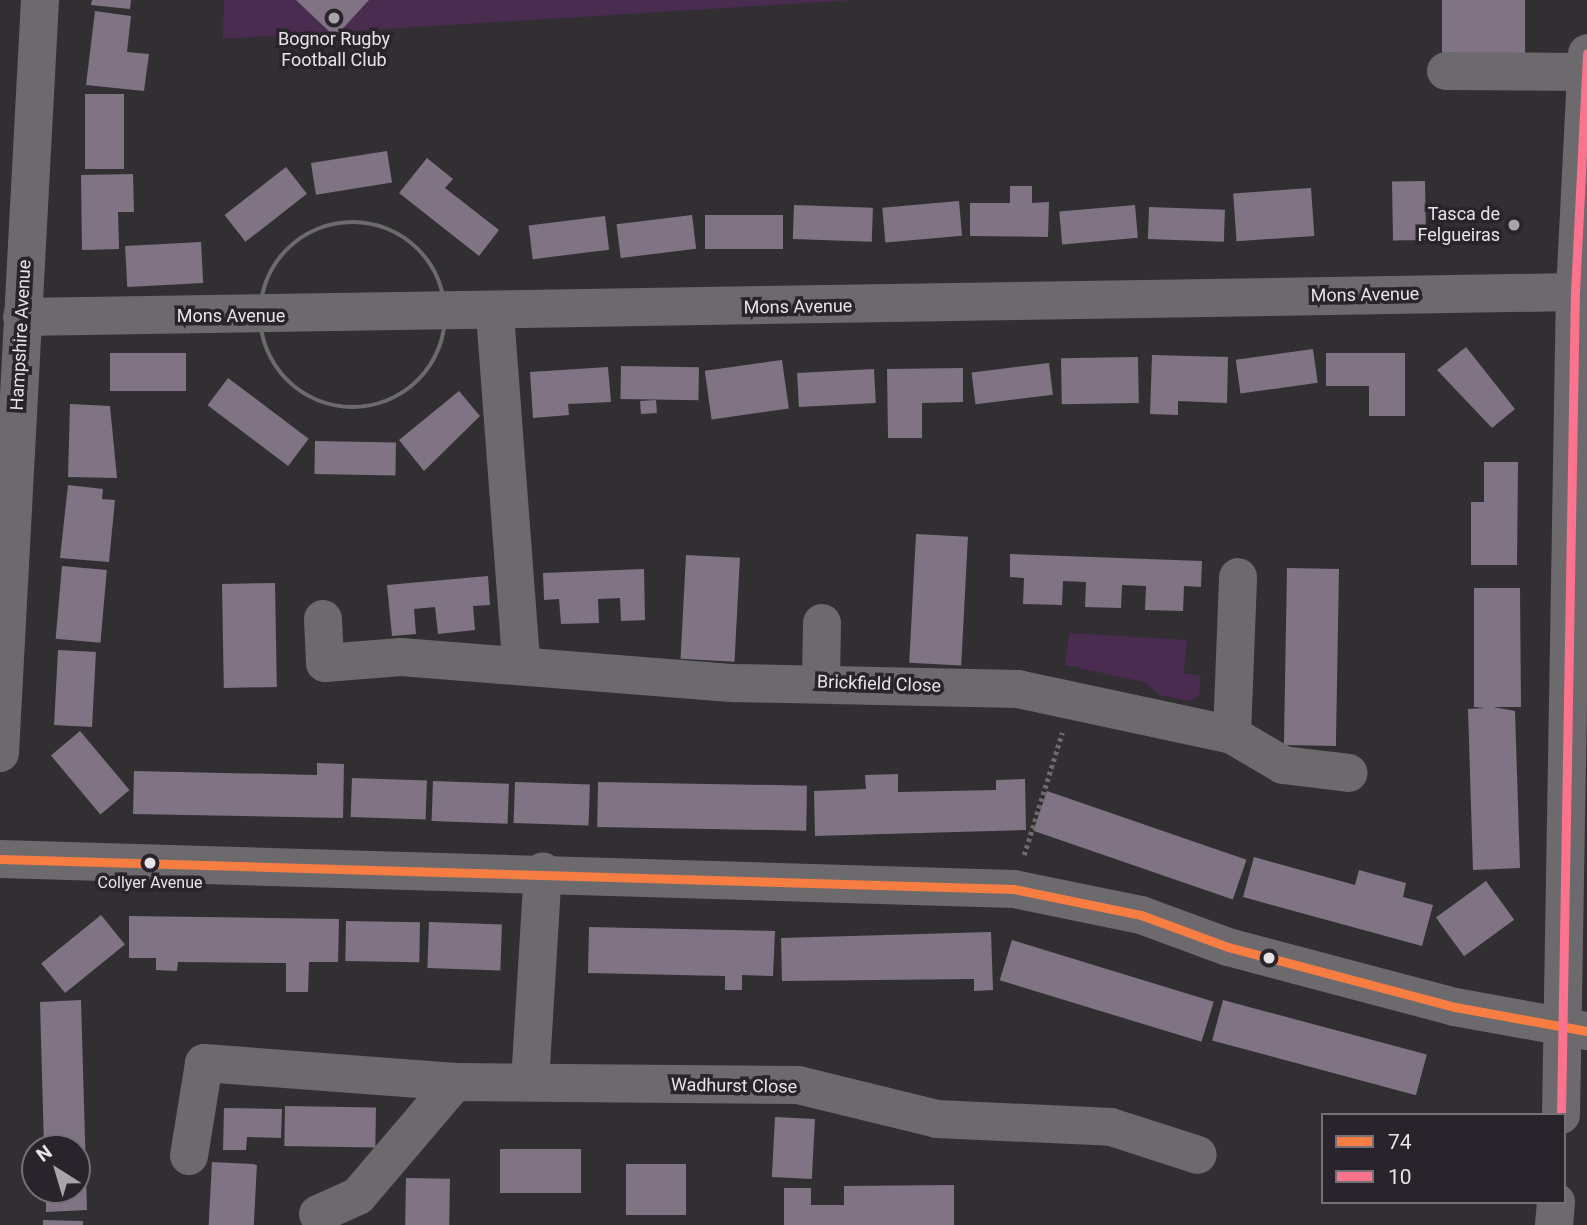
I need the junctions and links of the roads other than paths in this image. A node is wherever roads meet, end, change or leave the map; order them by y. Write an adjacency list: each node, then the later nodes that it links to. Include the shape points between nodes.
1 (40, 0): 7 (street, Hampshire Avenue)
2 (1587, 53): 4 (street)
3 (1446, 71): 4 (street)
4 (1586, 72): 5 (street)
5 (1575, 292): 6 (street, Mons Avenue); 18 (street)
6 (495, 313): 7 (street, Mons Avenue); 11 (street)
7 (22, 317): 14 (street, Hampshire Avenue)
8 (1238, 577): 13 (street)
9 (323, 620): 11 (street, Brickfield Close, via 325,663 401,657)
10 (822, 623): 12 (street)
11 (521, 663): 12 (street, Brickfield Close, via 734,683)
12 (821, 681): 13 (street, Brickfield Close, via 1018,689)
13 (1232, 736): 15 (street, Brickfield Close, via 1283,765)
14 (0, 753)
15 (1349, 773)
16 (0, 859): 17 (street)
17 (543, 871): 18 (street, via 1014,889 1141,915 1228,947 1443,1004); 20 (street)
18 (1575, 1029): 21 (street)
19 (455, 1082): 20 (street, Wadhurst Close); 23 (street, Wadhurst Close, via 204,1063); 25 (street, via 359,1196)
20 (530, 1082): 22 (street, Wadhurst Close, via 798,1085 937,1119 1111,1128)
21 (1561, 1113)
22 (1198, 1155)
23 (189, 1156)
24 (1556, 1204): 26 (street)
25 (318, 1214)
26 (1554, 1225)

